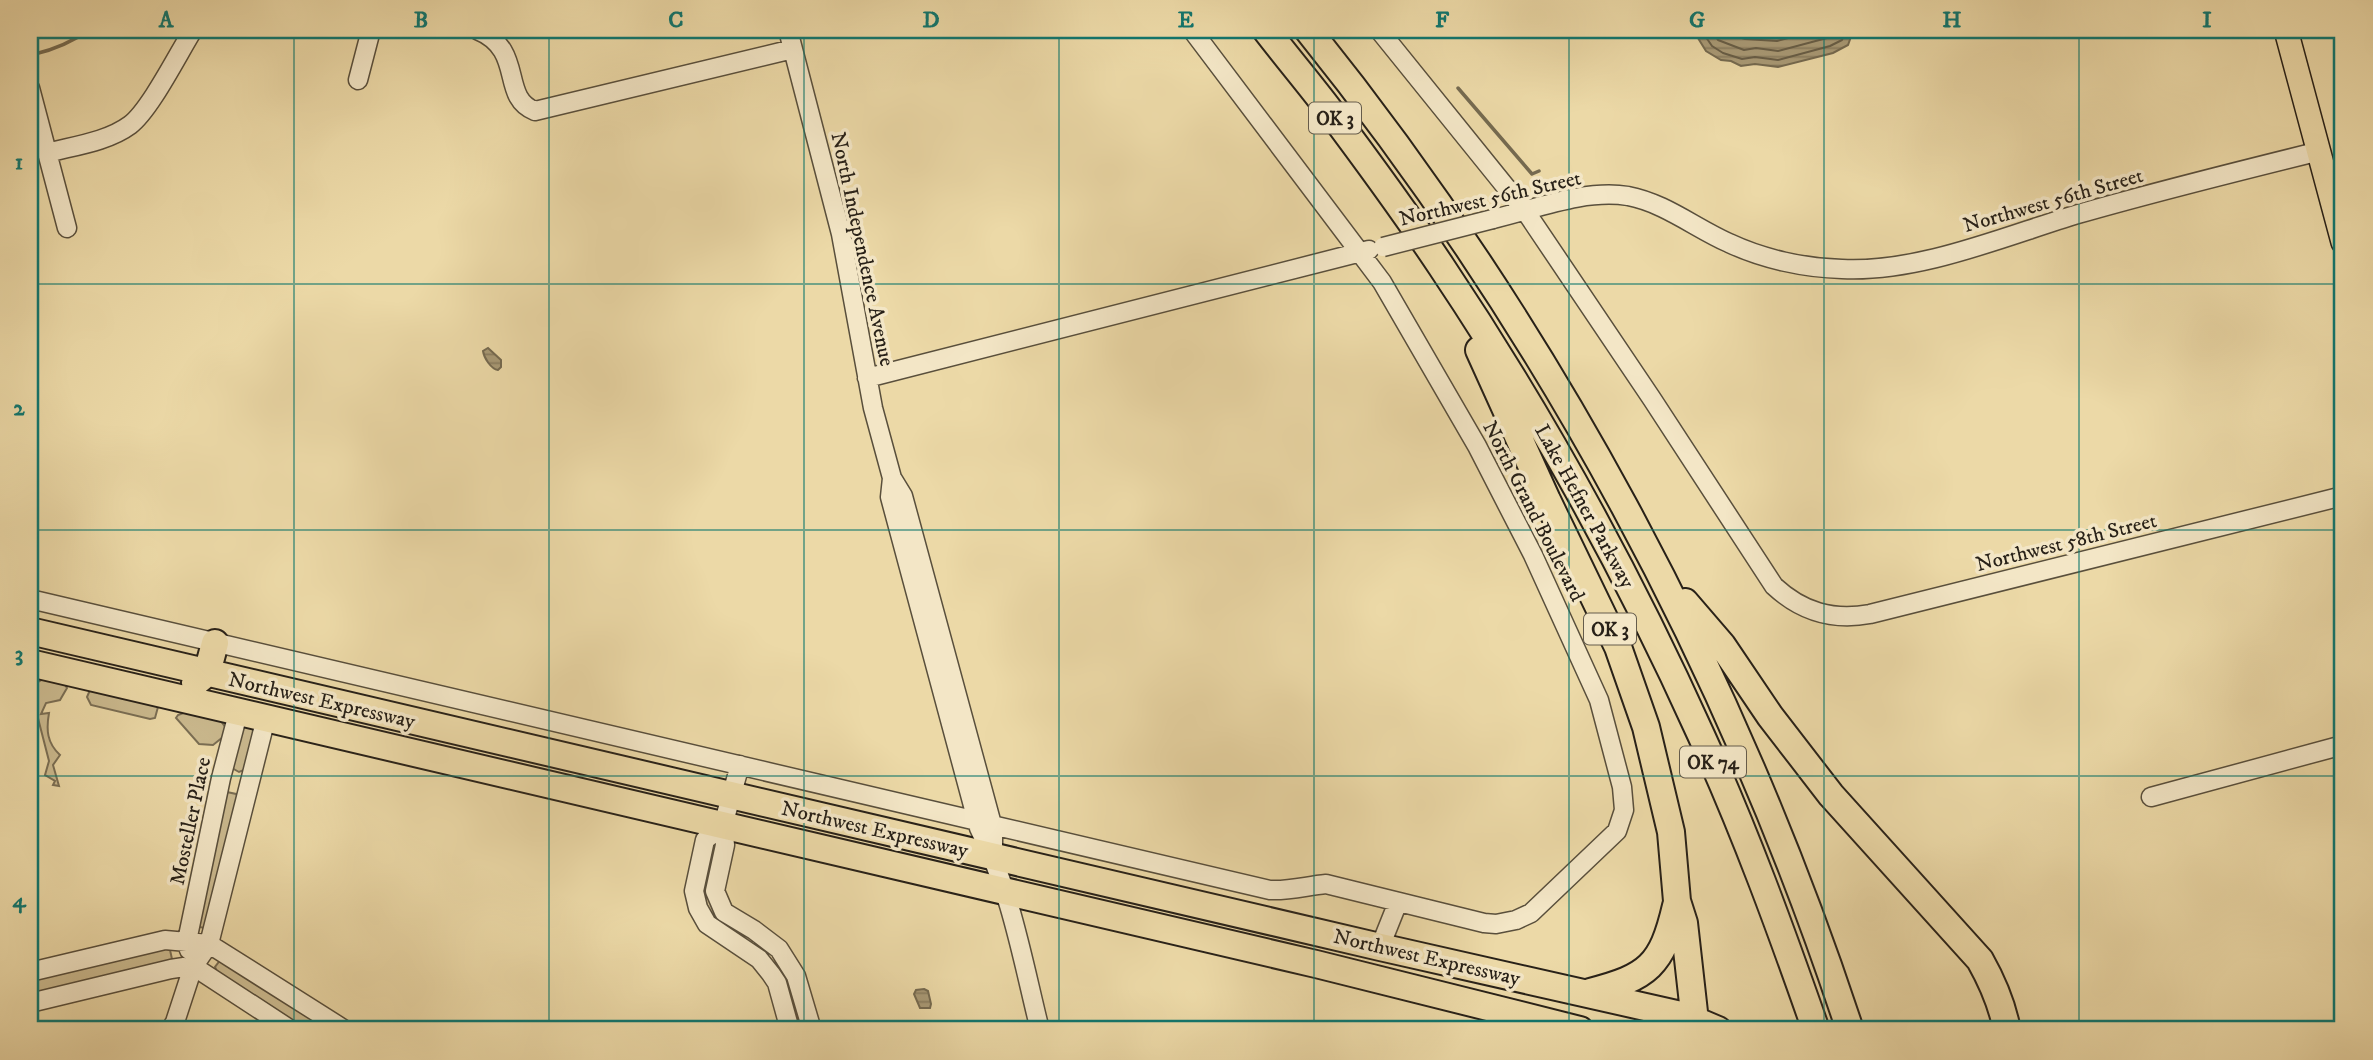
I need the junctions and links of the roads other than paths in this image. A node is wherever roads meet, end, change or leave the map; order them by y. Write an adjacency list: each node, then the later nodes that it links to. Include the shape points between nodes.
1 (193, 30): 14 (street, via 145,109 130,125 106,137)
2 (371, 30): 11 (street)
3 (477, 30): 10 (street, via 503,48 520,101 535,111)
4 (788, 30): 10 (street, North Independence Avenue)
5 (1192, 30): 18 (street, North Grand Boulevard)
6 (1266, 30): 19 (highway, Lake Hefner Parkway / OK 3)
7 (1308, 30): 22 (highway, Lake Hefner Parkway / OK 3, via 1489,280 1579,425)
8 (1379, 30): 15 (street)
9 (2286, 30): 13 (main road)
10 (793, 49): 20 (street, North Independence Avenue, via 841,234)
11 (358, 80)
12 (30, 88): 14 (street)
13 (2319, 151): 15 (street, Northwest 56th Street, via 2092,210 1932,259 1878,268 1843,269 1783,261 1729,243 1664,208 1627,196 1587,197); 17 (main road)
14 (47, 153): 16 (street)
15 (1526, 212): 18 (street, Northwest 56th Street, bridge); 21 (street, Northwest 58th Street, via 1774,586 1799,606 1835,617 1870,614)
16 (67, 228)
17 (2343, 242)
18 (1361, 253): 20 (street, Northwest 56th Street); 42 (street, North Grand Boulevard, via 1477,446 1537,562 1598,700 1624,810 1617,831 1531,913 1516,920 1484,923)
19 (1441, 266): 41 (highway, OK 3, via 1623,660 1656,765 1671,832); 66 (highway, Lake Hefner Parkway / OK 74, via 1565,465 1639,604 1736,817)
20 (867, 378): 37 (street, North Independence Avenue, via 892,478 890,497)
21 (2343, 496)
22 (1658, 570): 67 (highway, Lake Hefner Parkway / OK 74, via 1783,843); 68 (highway, OK 3, via 1722,645 1831,795 1980,960 1994,985)
23 (30, 599): 25 (street, Northwest Expressway)
24 (30, 631): 27 (highway, Northwest Expressway)
25 (215, 643): 27 (highway); 32 (street, Northwest Expressway)
26 (30, 663): 29 (highway, Northwest Expressway)
27 (207, 673): 28 (highway, Northwest Expressway); 29 (highway)
28 (277, 689): 30 (highway, via 245,703); 35 (highway, Northwest Expressway)
29 (177, 698): 30 (highway, Northwest Expressway)
30 (253, 715): 33 (street, Mosteller Place, via 236,721); 34 (street); 38 (highway, Northwest Expressway)
31 (2343, 745): 36 (street)
32 (740, 765): 35 (street); 37 (street, Northwest Expressway)
33 (221, 778): 34 (street); 45 (street, Mosteller Place)
34 (248, 785): 46 (street)
35 (731, 794): 38 (street); 39 (highway, Northwest Expressway)
36 (2151, 797)
37 (985, 823): 39 (street, North Independence Avenue); 42 (street, Northwest Expressway, via 1270,890 1326,884)
38 (723, 825): 40 (highway, Northwest Expressway); 43 (street, via 725,845 715,891 724,912); 44 (street, via 705,840 694,891 706,924)
39 (993, 857): 40 (street, North Independence Avenue); 47 (highway, Northwest Expressway)
40 (1005, 892): 48 (highway, Northwest Expressway); 64 (street, North Independence Avenue)
41 (1677, 901): 55 (highway, via 1659,957 1634,979); 58 (highway, OK 3)
42 (1398, 902): 47 (street)
43 (740, 921): 44 (street); 50 (street, via 779,948)
44 (726, 939): 52 (street, via 759,958)
45 (187, 941): 46 (street); 49 (street); 51 (street, via 165,940)
46 (209, 944): 49 (street); 61 (street)
47 (1380, 947): 48 (highway, via 1373,956); 53 (highway, Northwest Expressway)
48 (1316, 964): 54 (highway, Northwest Expressway)
49 (189, 967): 56 (street); 59 (street); 60 (street)
50 (792, 967): 52 (street); 63 (street)
51 (30, 972)
52 (771, 974): 62 (street, via 778,983)
53 (1547, 985): 54 (highway, via 1435,977); 55 (highway, Northwest Expressway)
54 (1420, 989): 57 (highway, Northwest Expressway)
55 (1586, 993): 58 (highway, Northwest Expressway, via 1685,1016)
56 (30, 1003)
57 (1515, 1022): 65 (highway, Northwest Expressway)
58 (1703, 1027)
59 (170, 1030)
60 (291, 1030)
61 (345, 1030)
62 (790, 1030)
63 (812, 1030)
64 (1040, 1030)
65 (1580, 1030)
66 (1816, 1030)
67 (1850, 1030)
68 (2007, 1030)

